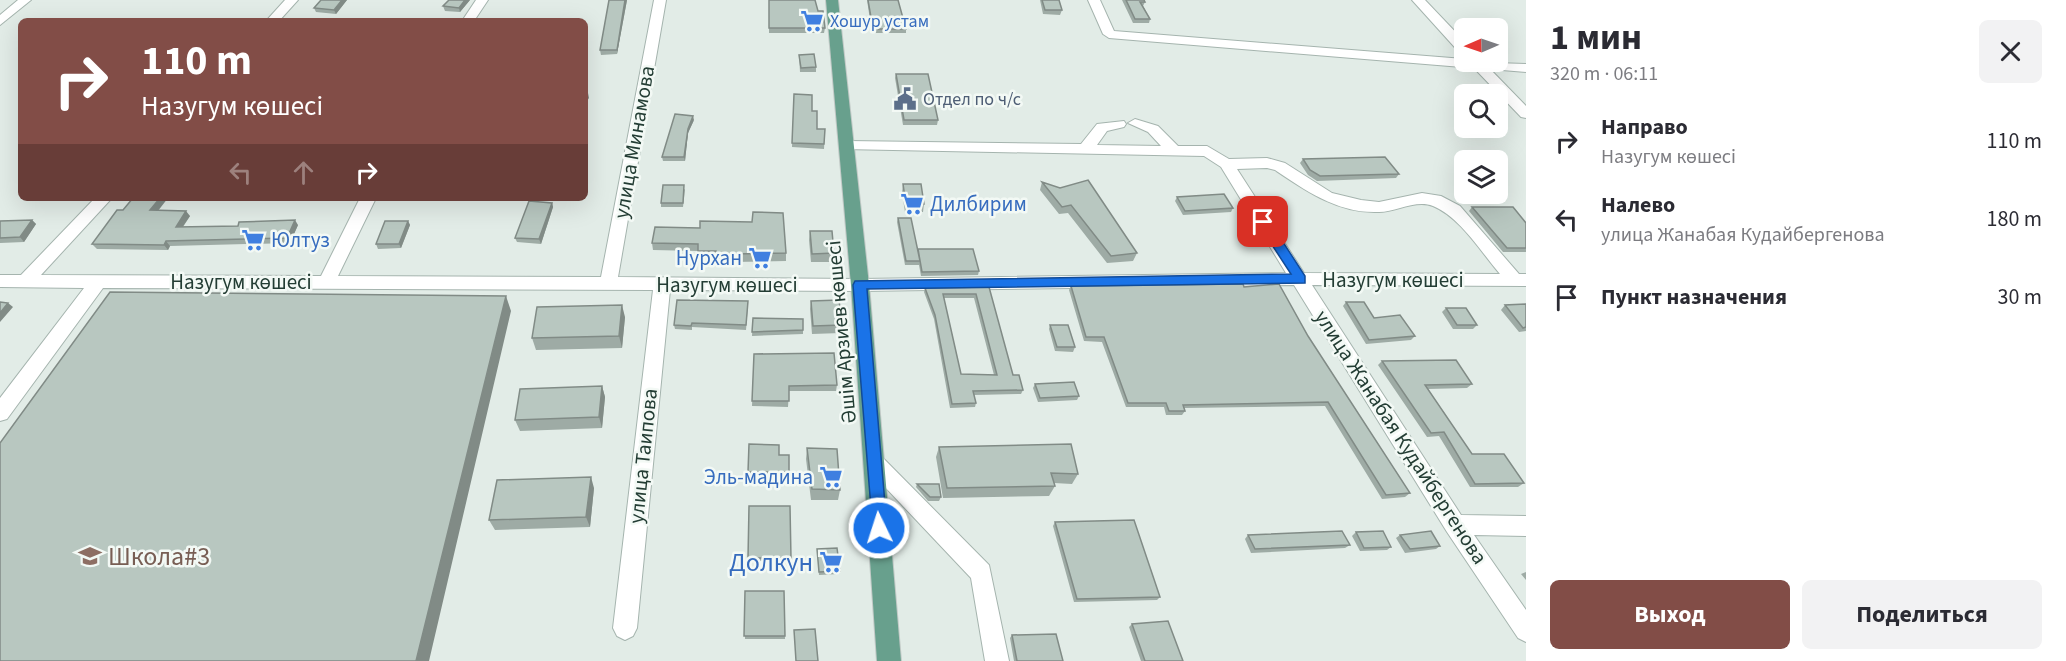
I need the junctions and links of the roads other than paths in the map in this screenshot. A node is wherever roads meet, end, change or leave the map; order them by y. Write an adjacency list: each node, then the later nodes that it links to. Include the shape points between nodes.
1 (25, 0): 10 (street)
2 (292, 0): 8 (street)
3 (482, 0): 9 (street)
4 (660, 0): 31 (street, улица Минамова)
5 (832, 0): 19 (main road, Әшім Арзиев көшесі)
6 (1094, 0): 12 (street, via 1109,34)
7 (1418, 0): 11 (street)
8 (275, 18)
9 (470, 18)
10 (0, 21)
11 (1454, 38)
12 (1454, 60)
13 (1508, 66): 14 (street)
14 (1526, 68)
15 (1486, 72): 16 (street)
16 (1526, 114)
17 (1119, 123): 20 (street, via 1102,127)
18 (1135, 123): 21 (street, via 1153,129)
19 (848, 146): 20 (street); 33 (main road, Әшім Арзиев көшесі)
20 (1085, 150): 21 (street)
21 (1174, 150): 22 (street, via 1207,151)
22 (1221, 159): 25 (street, улица Жанабая Кудайбергенова); 26 (street, via 1280,166 1328,196 1361,205 1379,207 1422,198 1435,200 1454,210)
23 (101, 201): 28 (street)
24 (367, 201): 29 (street)
25 (1300, 279): 26 (street, Назугум көшесі); 33 (street, Назугум көшесі); 36 (street, улица Жанабая Кудайбергенова)
26 (1520, 280)
27 (0, 281): 28 (street, Назугум көшесі)
28 (25, 281): 30 (street, Назугум көшесі)
29 (327, 282): 30 (street, Назугум көшесі); 31 (street, Назугум көшесі)
30 (97, 283): 34 (street)
31 (608, 284): 32 (street, Назугум көшесі)
32 (662, 284): 33 (street, Назугум көшесі); 38 (street, улица Таипова)
33 (860, 285): 35 (main road, Әшім Арзиев көшесі)
34 (0, 413)
35 (874, 462): 40 (main road, Әшім Арзиев көшесі); 41 (street, via 981,573)
36 (1455, 525): 37 (street); 39 (street, улица Жанабая Кудайбергенова)
37 (1526, 526)
38 (625, 628)
39 (1526, 630)
40 (890, 661)
41 (997, 661)

